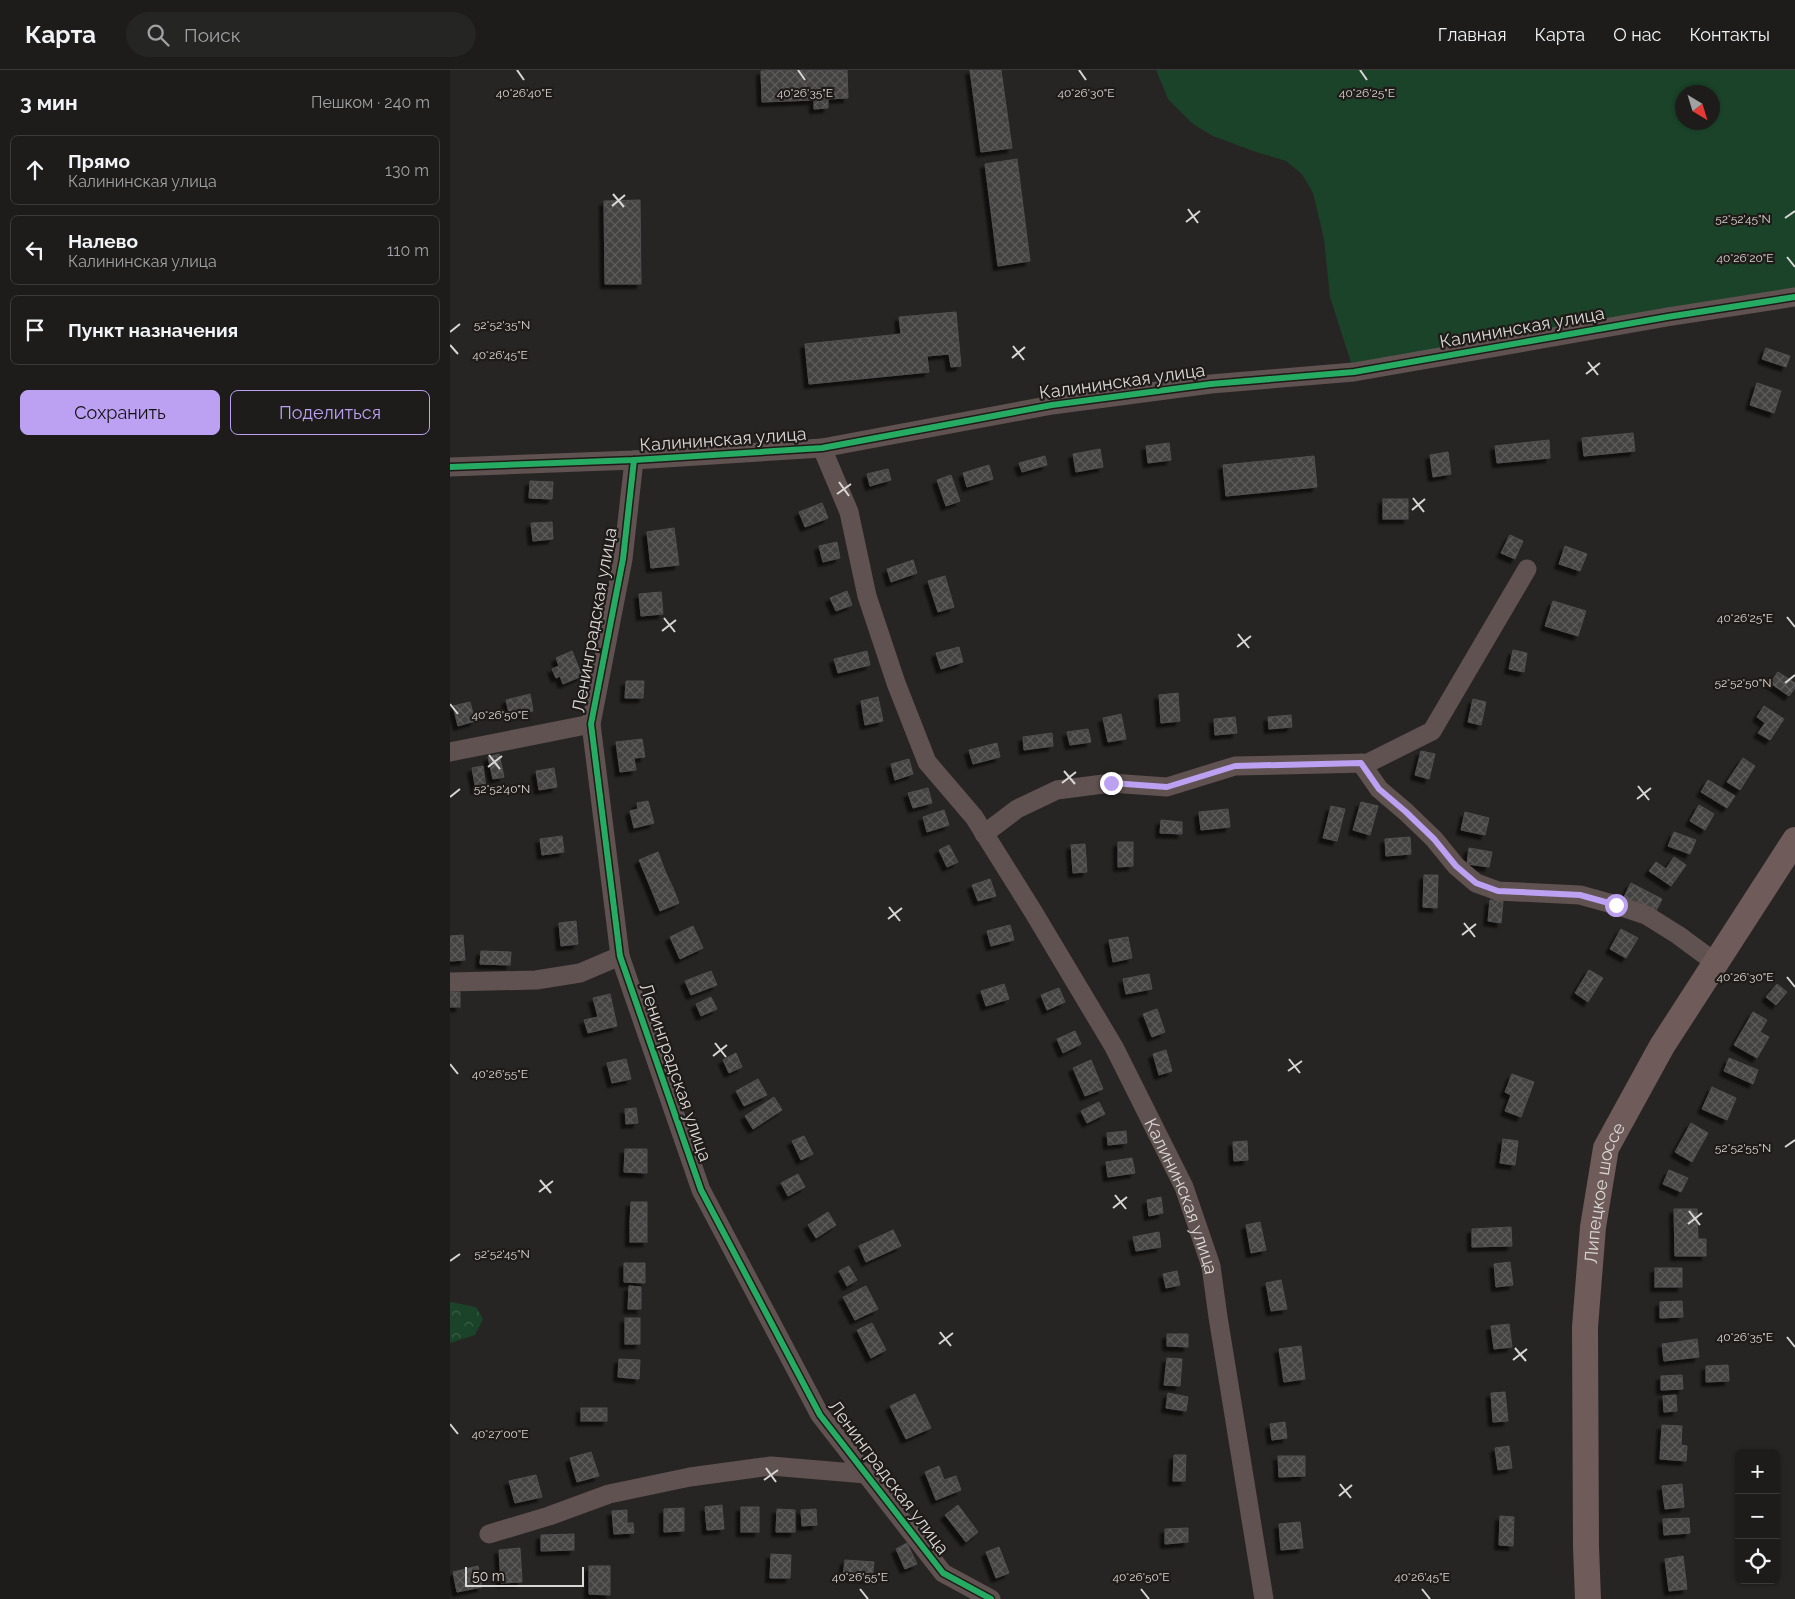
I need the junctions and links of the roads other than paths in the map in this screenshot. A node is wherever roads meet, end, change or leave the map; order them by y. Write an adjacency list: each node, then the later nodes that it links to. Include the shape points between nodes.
1 (1795, 297): 2 (street, Калининская улица, via 1354,372 1211,384 1052,405)
2 (822, 448): 3 (street, Калининская улица); 9 (street, Калининская улица, via 849,512 866,596 927,762 974,817)
3 (634, 460): 4 (street, Калининская улица); 6 (street, Ленинградская улица, via 623,559)
4 (450, 467)
5 (1527, 570): 8 (street, via 1432,731 1368,763)
6 (591, 724): 7 (street, Ленинградская улица); 11 (street, Ленинградская улица)
7 (450, 752)
8 (1361, 763): 9 (street, via 1235,766 1167,787 1111,783 1057,790 1017,809); 12 (street, via 1379,789 1476,883 1498,891 1580,895 1646,915)
9 (984, 834): 17 (street, Калининская улица, via 1114,1047 1184,1187 1211,1266)
10 (1795, 840): 12 (street, Липецкое шоссе)
11 (620, 956): 13 (street, via 580,973 536,980); 14 (street, Ленинградская улица, via 700,1190 820,1415)
12 (1716, 963): 18 (street, Липецкое шоссе, via 1662,1046 1606,1148 1593,1227 1585,1327)
13 (450, 982)
14 (866, 1474): 15 (street, Ленинградская улица, via 771,1466 690,1476 608,1494); 16 (street, Ленинградская улица, via 943,1573)
15 (489, 1534)
16 (991, 1599)
17 (1264, 1599)
18 (1588, 1599)

